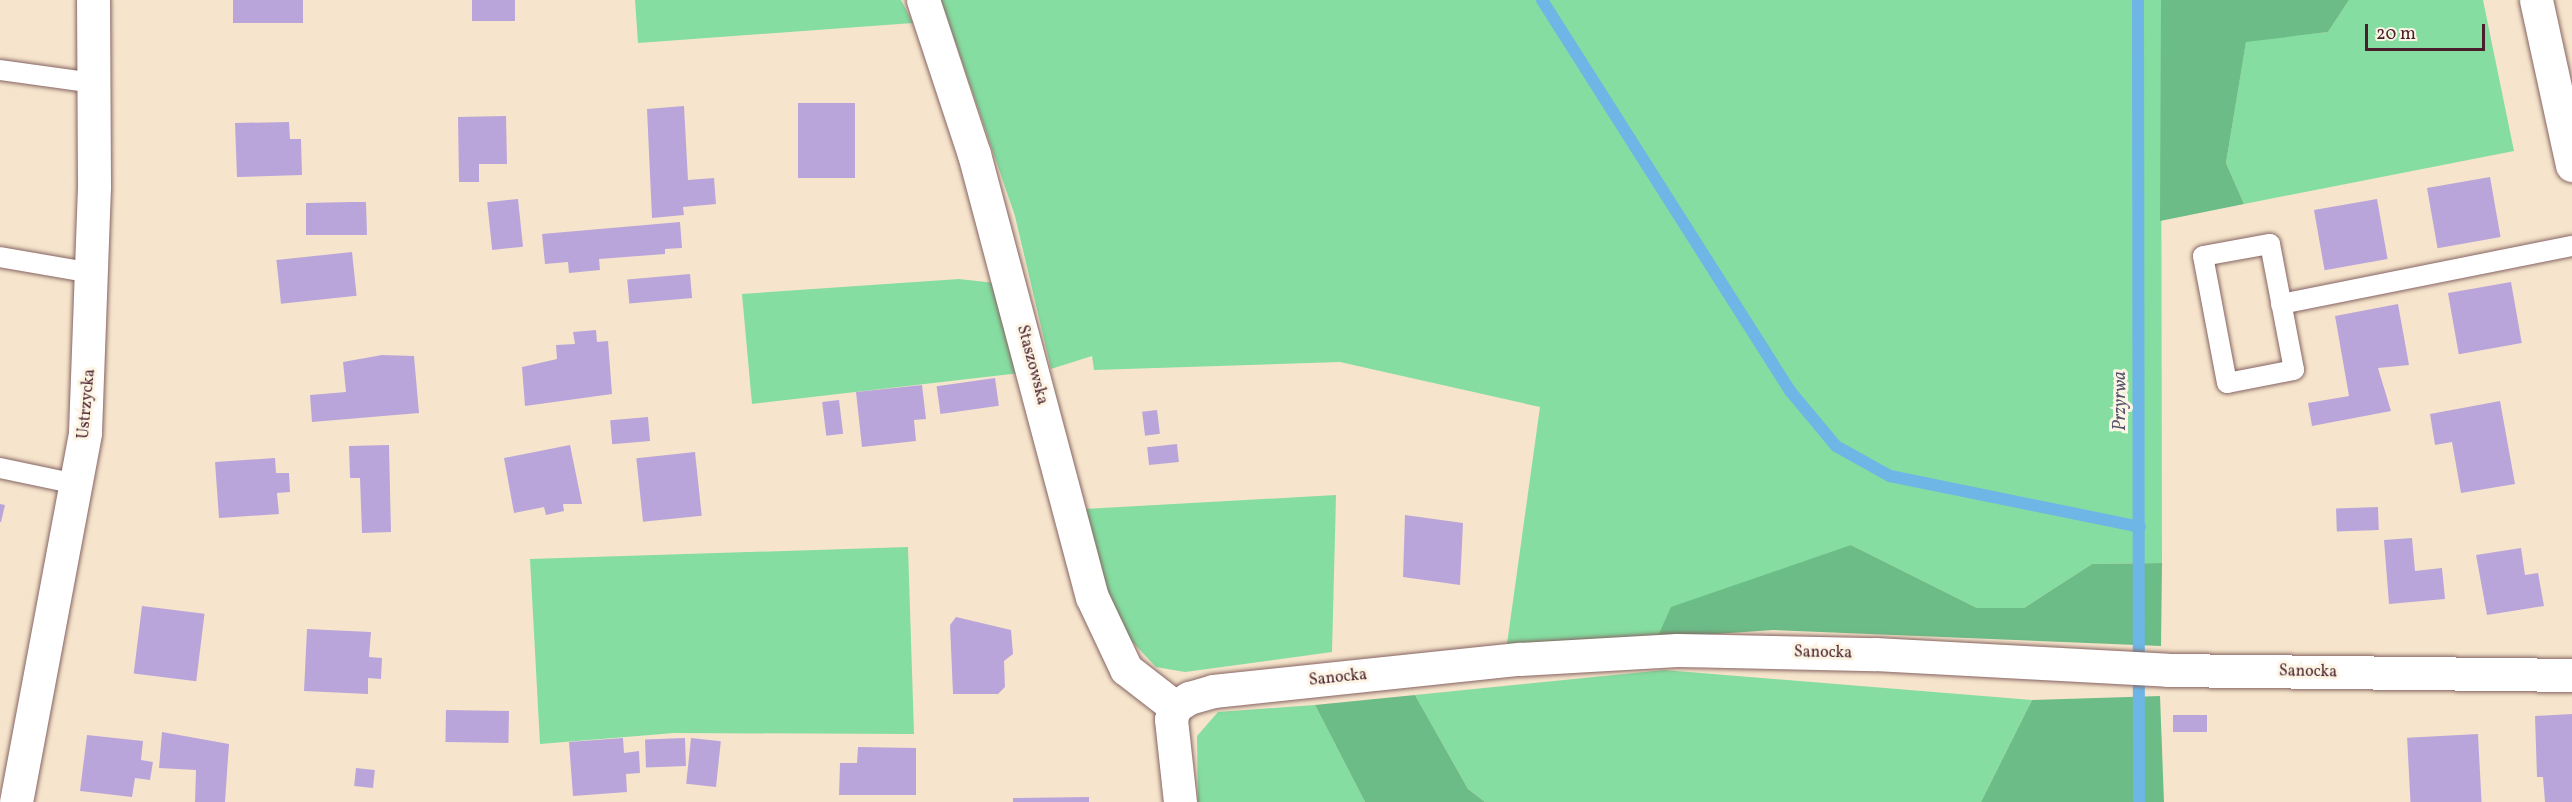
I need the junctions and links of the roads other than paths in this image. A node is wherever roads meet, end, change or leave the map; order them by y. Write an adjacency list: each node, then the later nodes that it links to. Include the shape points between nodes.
1 (93, 0): 5 (street, Ustrzycka)
2 (922, 0): 14 (street, Staszowska, via 974,154 1092,597 1126,669)
3 (2536, 0): 6 (street)
4 (0, 70): 5 (lane)
5 (94, 83): 9 (street, Ustrzycka)
6 (2572, 165)
7 (2572, 246): 10 (lane)
8 (0, 257): 9 (lane)
9 (92, 273): 12 (street, Ustrzycka, via 91,363)
10 (2281, 304): 10 (lane, via 2294,370 2227,383 2203,256 2270,244)
11 (0, 468): 12 (lane)
12 (76, 484): 15 (street, Ustrzycka)
13 (2572, 675): 14 (street, Sanocka, via 2168,670 1875,654 1677,650 1520,659 1213,691)
14 (1175, 707): 16 (street, via 1171,736)
15 (16, 802)
16 (1180, 802)

